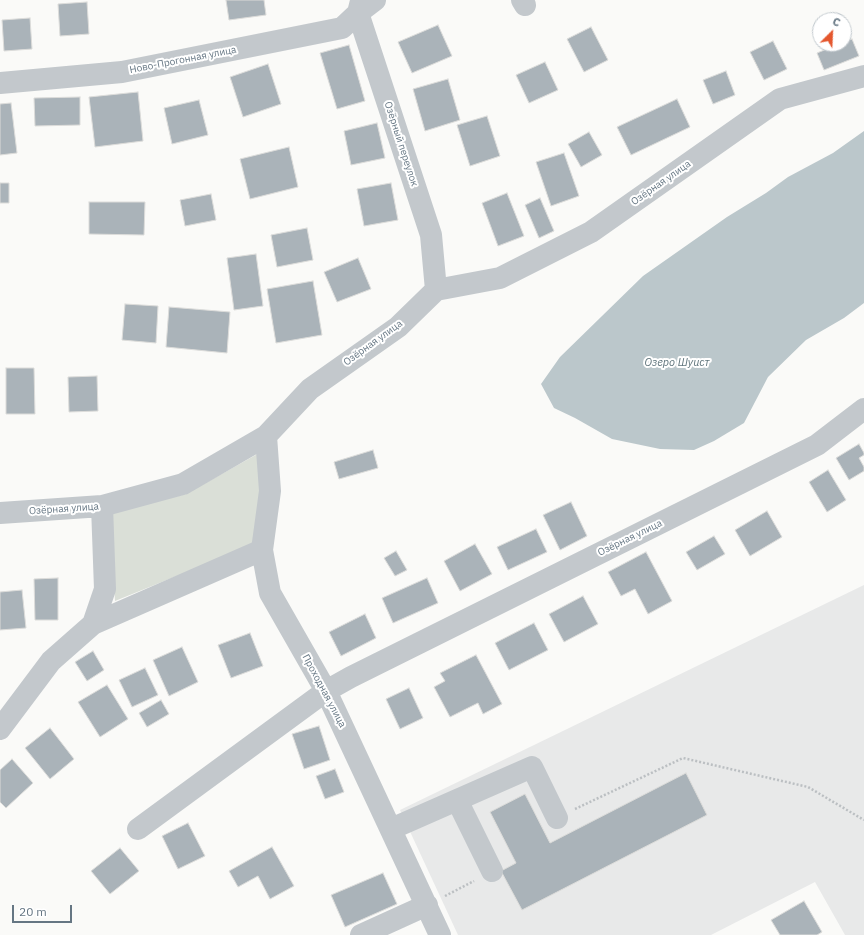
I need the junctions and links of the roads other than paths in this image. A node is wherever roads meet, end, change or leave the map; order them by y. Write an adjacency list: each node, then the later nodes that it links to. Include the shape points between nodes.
1 (365, 4): 3 (street, Ново-Прогонная улица, via 342,28 122,72); 4 (street, Озёрный переулок, via 431,235)
2 (864, 76): 4 (street, Озёрная улица, via 780,99 591,232 500,278)
3 (0, 83)
4 (436, 290): 6 (street, Озёрная улица, via 398,327 310,389)
5 (864, 410): 11 (street, Озёрная улица, via 817,445)
6 (266, 436): 7 (street, Озёрная улица, via 183,484); 9 (street, Проходная улица, via 270,491)
7 (102, 506): 8 (street, Озёрная улица); 10 (street, via 105,589)
8 (0, 513)
9 (262, 550): 10 (street); 11 (street, Проходная улица, via 270,593)
10 (93, 624): 12 (street, via 51,661)
11 (326, 691): 15 (street, Озёрная улица); 16 (street, Проходная улица)
12 (0, 729)
13 (457, 800): 14 (street, via 532,767); 16 (street); 17 (street)
14 (557, 818)
15 (138, 829)
16 (391, 829): 18 (street, Проходная улица)
17 (492, 871)
18 (427, 905): 19 (street); 20 (street, Проходная улица)
19 (361, 935)
20 (440, 935)

